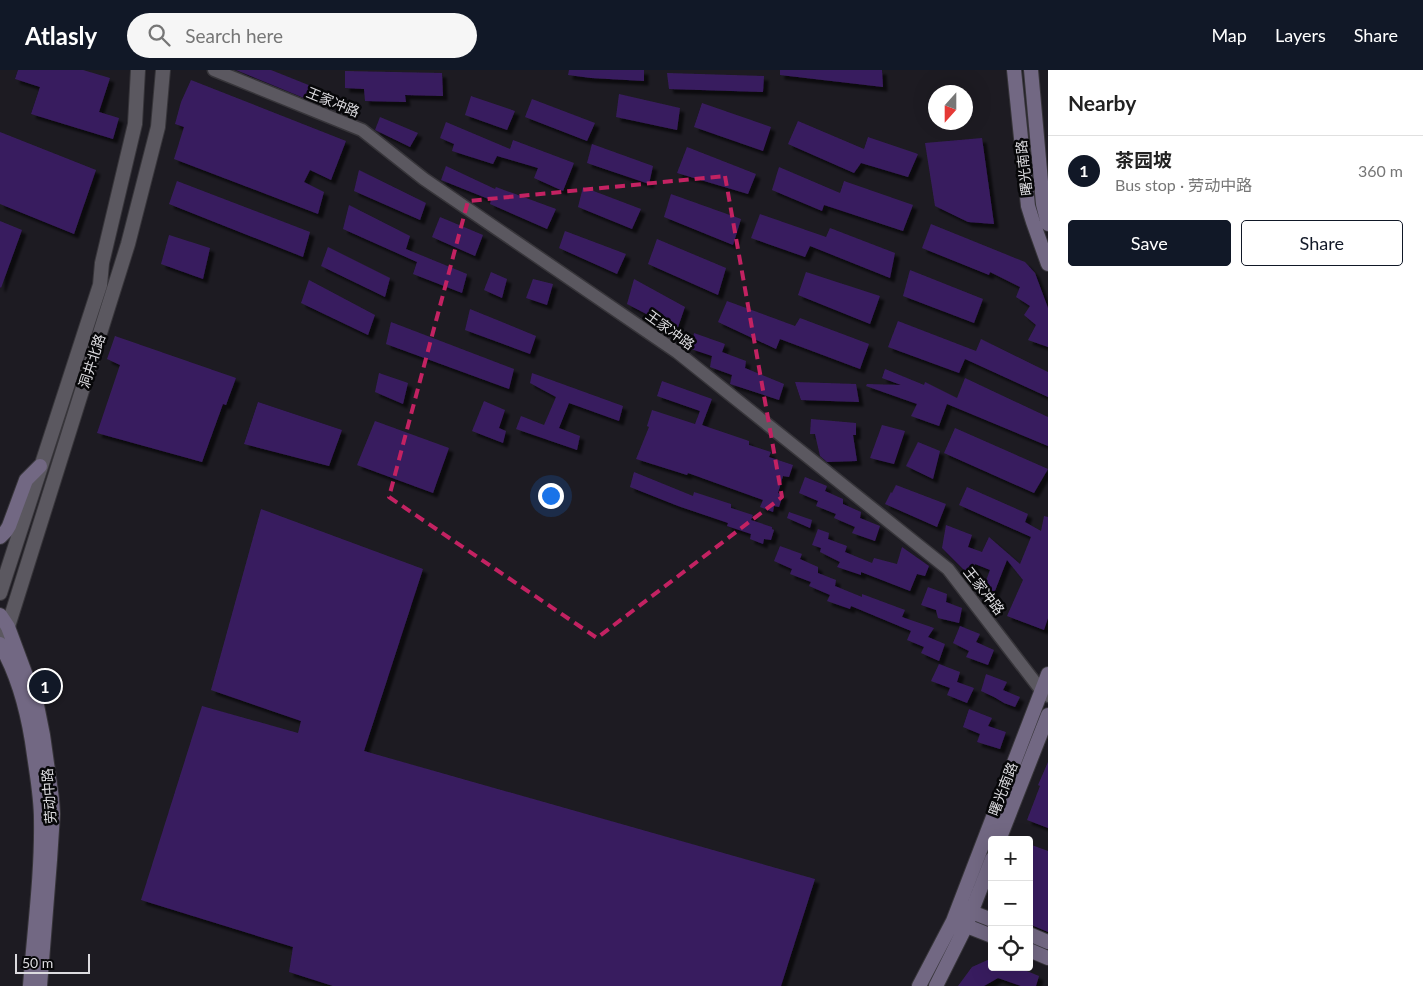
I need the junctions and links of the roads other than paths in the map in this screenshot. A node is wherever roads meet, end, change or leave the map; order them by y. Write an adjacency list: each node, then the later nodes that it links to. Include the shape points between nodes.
1 (138, 70): 8 (street, 洞井北路, via 135,124 102,263 100,285)
2 (163, 70): 12 (street, 洞井北路, via 158,127 128,244)
3 (214, 70): 15 (street, 王家冲路, via 362,130 424,179 677,352 948,569)
4 (1014, 70): 7 (main road, 曙光南路, via 1028,206)
5 (1031, 70): 6 (main road, 曙光南路, via 1043,204)
6 (1048, 224)
7 (1048, 264)
8 (40, 466): 9 (main road, via 26,480 9,526); 10 (street, 洞井北路)
9 (0, 537)
10 (0, 593)
11 (0, 615): 12 (main road, 劳动中路)
12 (8, 627): 13 (street, 洞井北路); 28 (main road, 劳动中路, via 39,714 52,799)
13 (1, 645): 27 (main road, 劳动中路, via 26,706 42,819)
14 (1048, 674): 15 (main road, 曙光南路)
15 (1044, 693): 19 (main road, 曙光南路)
16 (1048, 715): 17 (main road, 曙光南路)
17 (1001, 836)
18 (988, 867): 19 (main road, 曙光南路)
19 (965, 910): 20 (main road); 21 (main road, 曙光南路)
20 (988, 919)
21 (960, 924): 22 (main road); 29 (main road, 曙光南路); 30 (main road, 曙光南路)
22 (988, 934)
23 (1033, 936): 24 (main road)
24 (1048, 942)
25 (1033, 952): 26 (main road)
26 (1048, 958)
27 (30, 986)
28 (40, 986)
29 (920, 986)
30 (936, 986)

